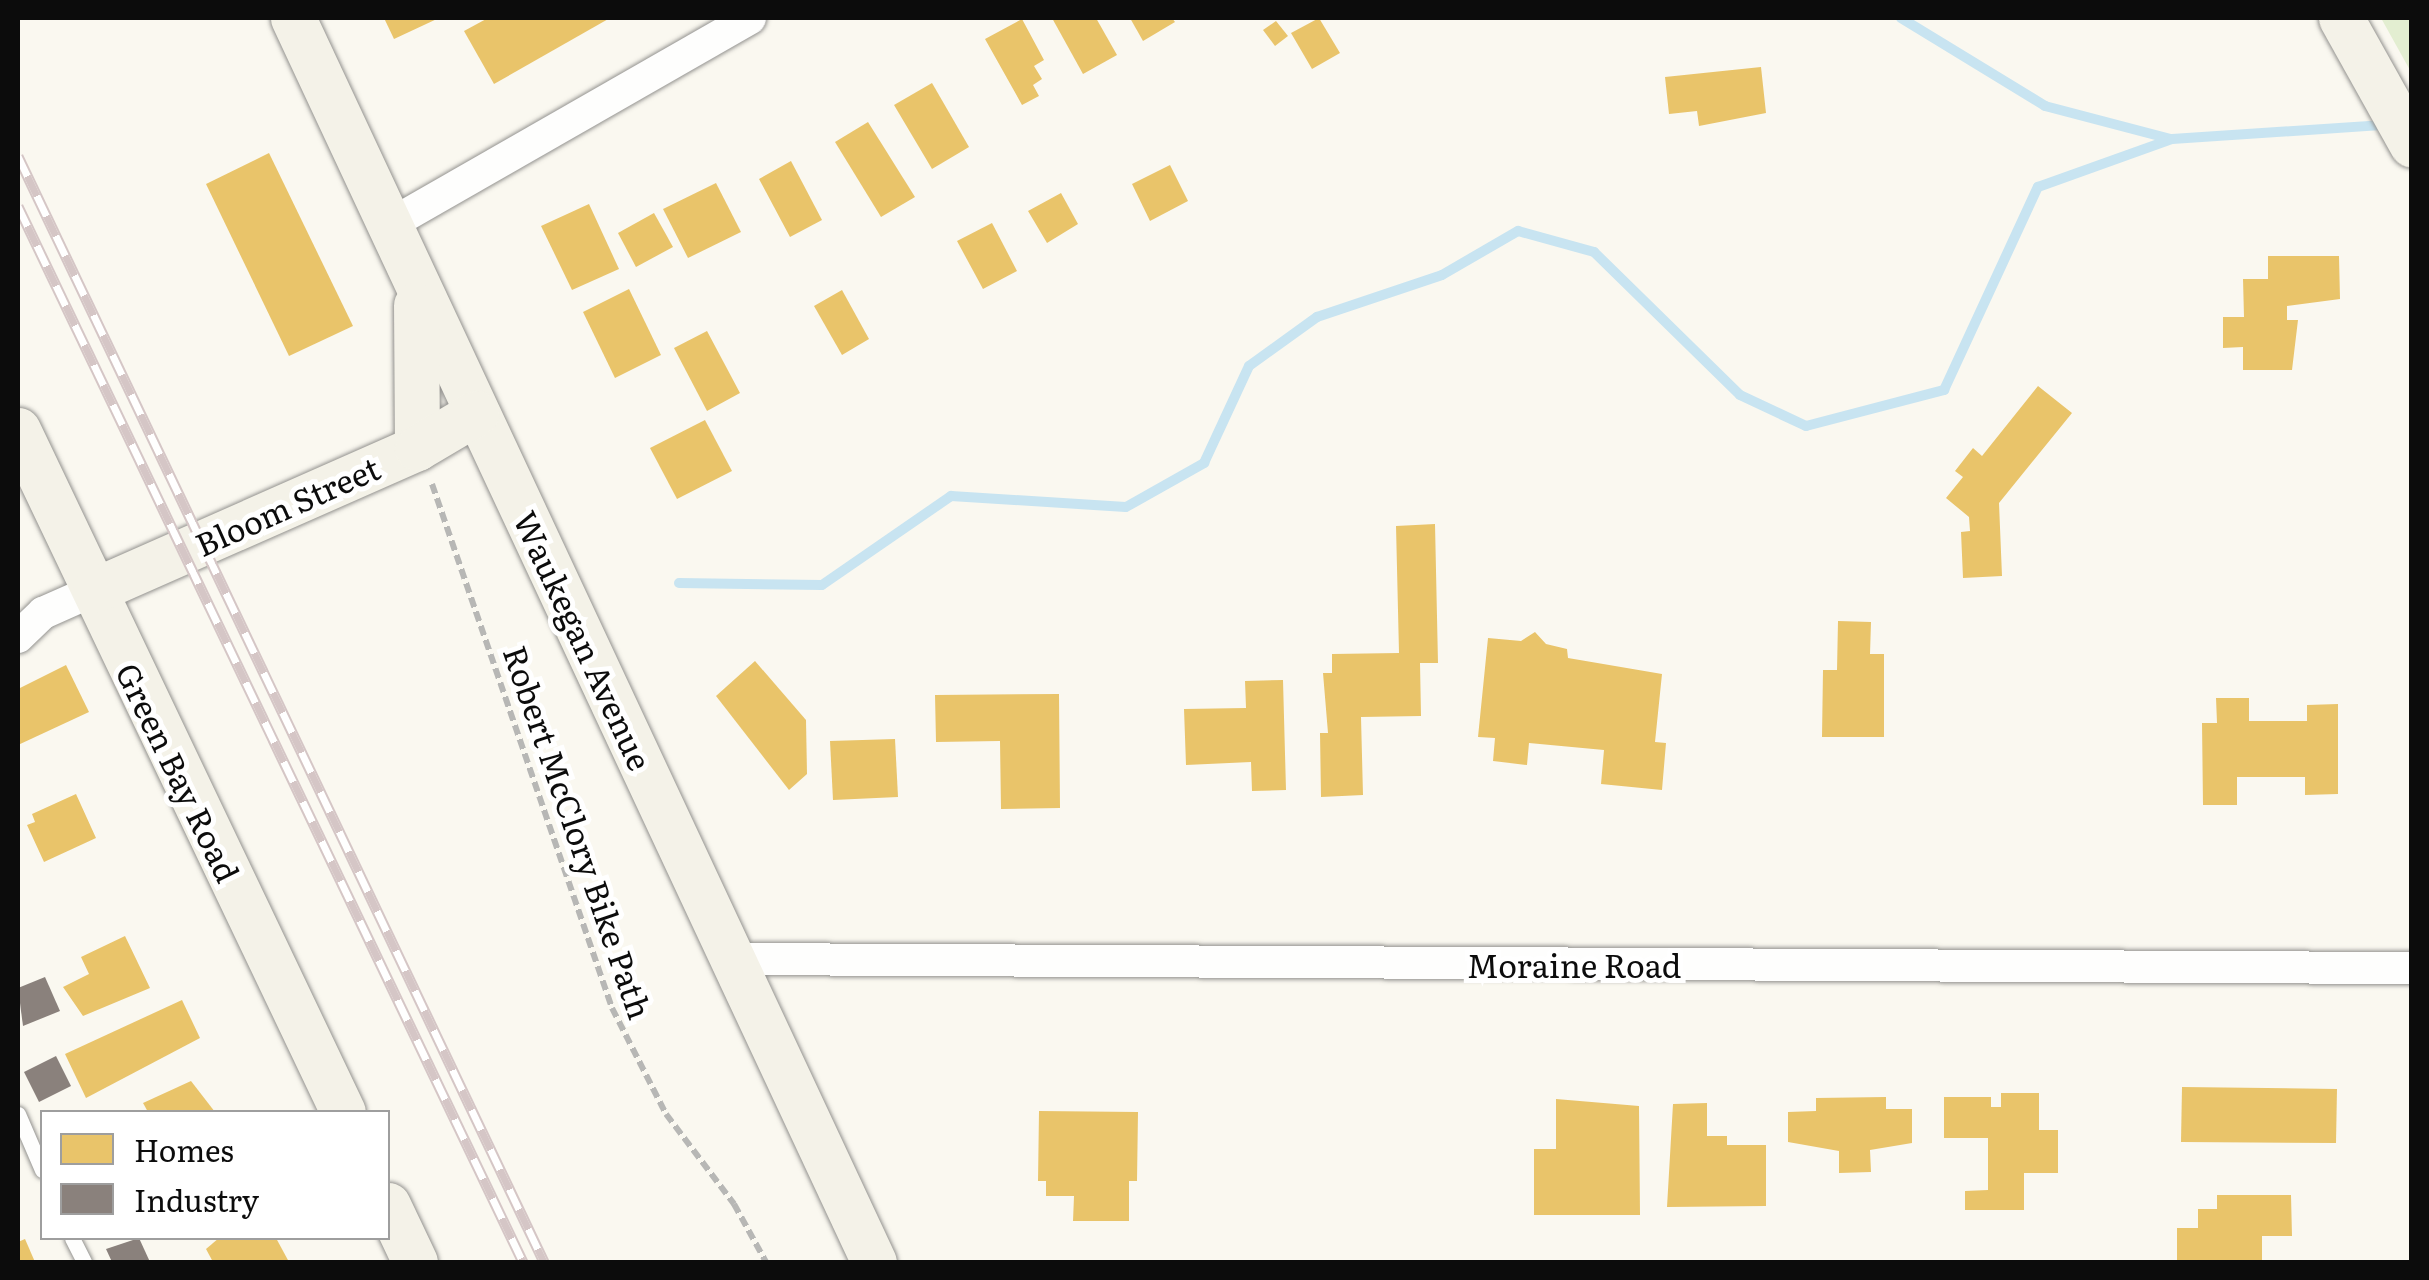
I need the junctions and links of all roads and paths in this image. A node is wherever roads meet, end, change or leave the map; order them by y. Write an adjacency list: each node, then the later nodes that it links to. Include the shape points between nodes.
1 (293, 18): 5 (main road, Waukegan Avenue)
2 (750, 18): 5 (street)
3 (2341, 18): 4 (main road)
4 (2412, 145)
5 (398, 245): 6 (main road, Waukegan Avenue); 8 (main road, via 420,364)
6 (476, 413): 8 (main road, Bloom Street); 11 (main road, Waukegan Avenue)
7 (18, 430): 9 (main road, Green Bay Road)
8 (417, 448): 9 (main road, Bloom Street); 18 (path, Robert McClory Bike Path, via 612,1008 666,1114 734,1204)
9 (95, 590): 10 (street, via 43,614); 13 (main road, Green Bay Road)
10 (18, 637)
11 (736, 959): 12 (street, Moraine Road); 19 (main road, Waukegan Avenue)
12 (2412, 968)
13 (342, 1110)
14 (18, 1114): 15 (lane)
15 (40, 1165)
16 (390, 1209): 17 (main road)
17 (415, 1262)
18 (766, 1262)
19 (874, 1262)

